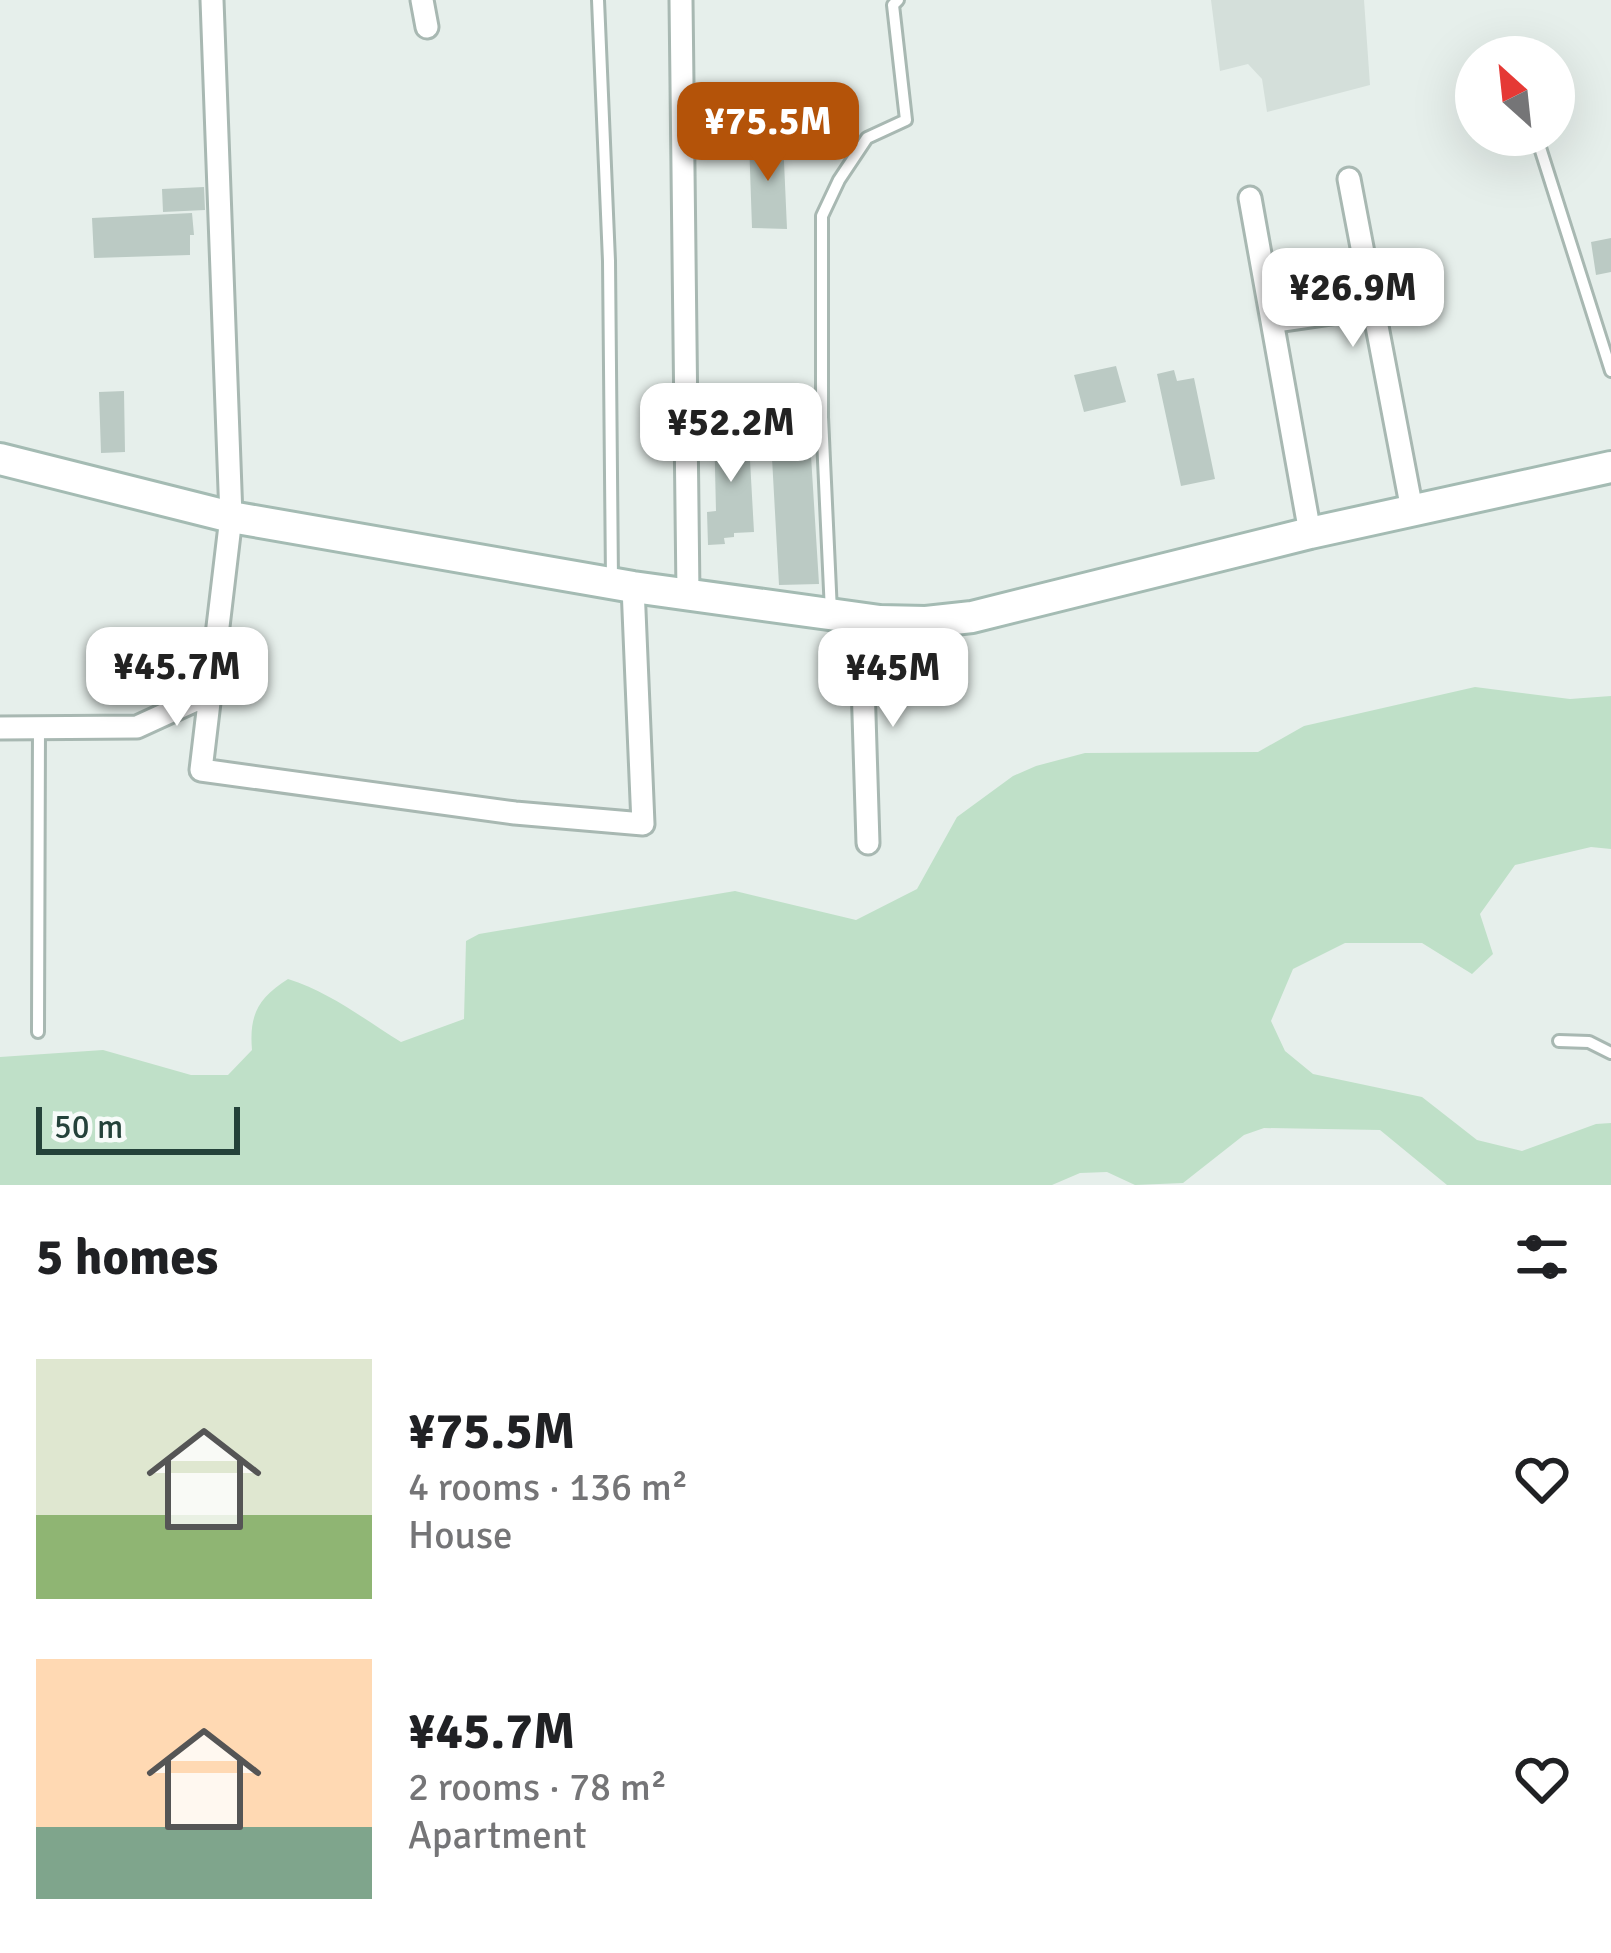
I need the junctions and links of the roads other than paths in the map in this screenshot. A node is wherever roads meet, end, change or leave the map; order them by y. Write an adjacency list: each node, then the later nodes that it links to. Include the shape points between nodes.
1 (212, 0): 16 (street)
2 (422, 0): 6 (street)
3 (598, 0): 18 (lane)
4 (681, 0): 19 (street)
5 (898, 0): 20 (lane, via 906,120 867,139 822,216 821,417)
6 (427, 27)
7 (1543, 156): 12 (lane)
8 (1349, 179): 10 (street)
9 (1250, 198): 11 (street)
10 (1375, 312): 11 (lane); 15 (street)
11 (1273, 327): 17 (street)
12 (1611, 371)
13 (0, 459): 16 (street)
14 (1611, 466): 15 (street)
15 (1412, 510): 17 (street)
16 (231, 517): 18 (street); 21 (street)
17 (1310, 533): 20 (street, via 972,616)
18 (623, 585): 19 (street); 21 (street, via 643,824 201,770)
19 (688, 594): 20 (street)
20 (846, 617): 24 (street)
21 (209, 694): 23 (street, via 136,728)
22 (0, 728): 23 (street)
23 (39, 728): 25 (lane)
24 (868, 843)
25 (38, 1032)
26 (1559, 1041): 27 (lane)
27 (1611, 1053)

